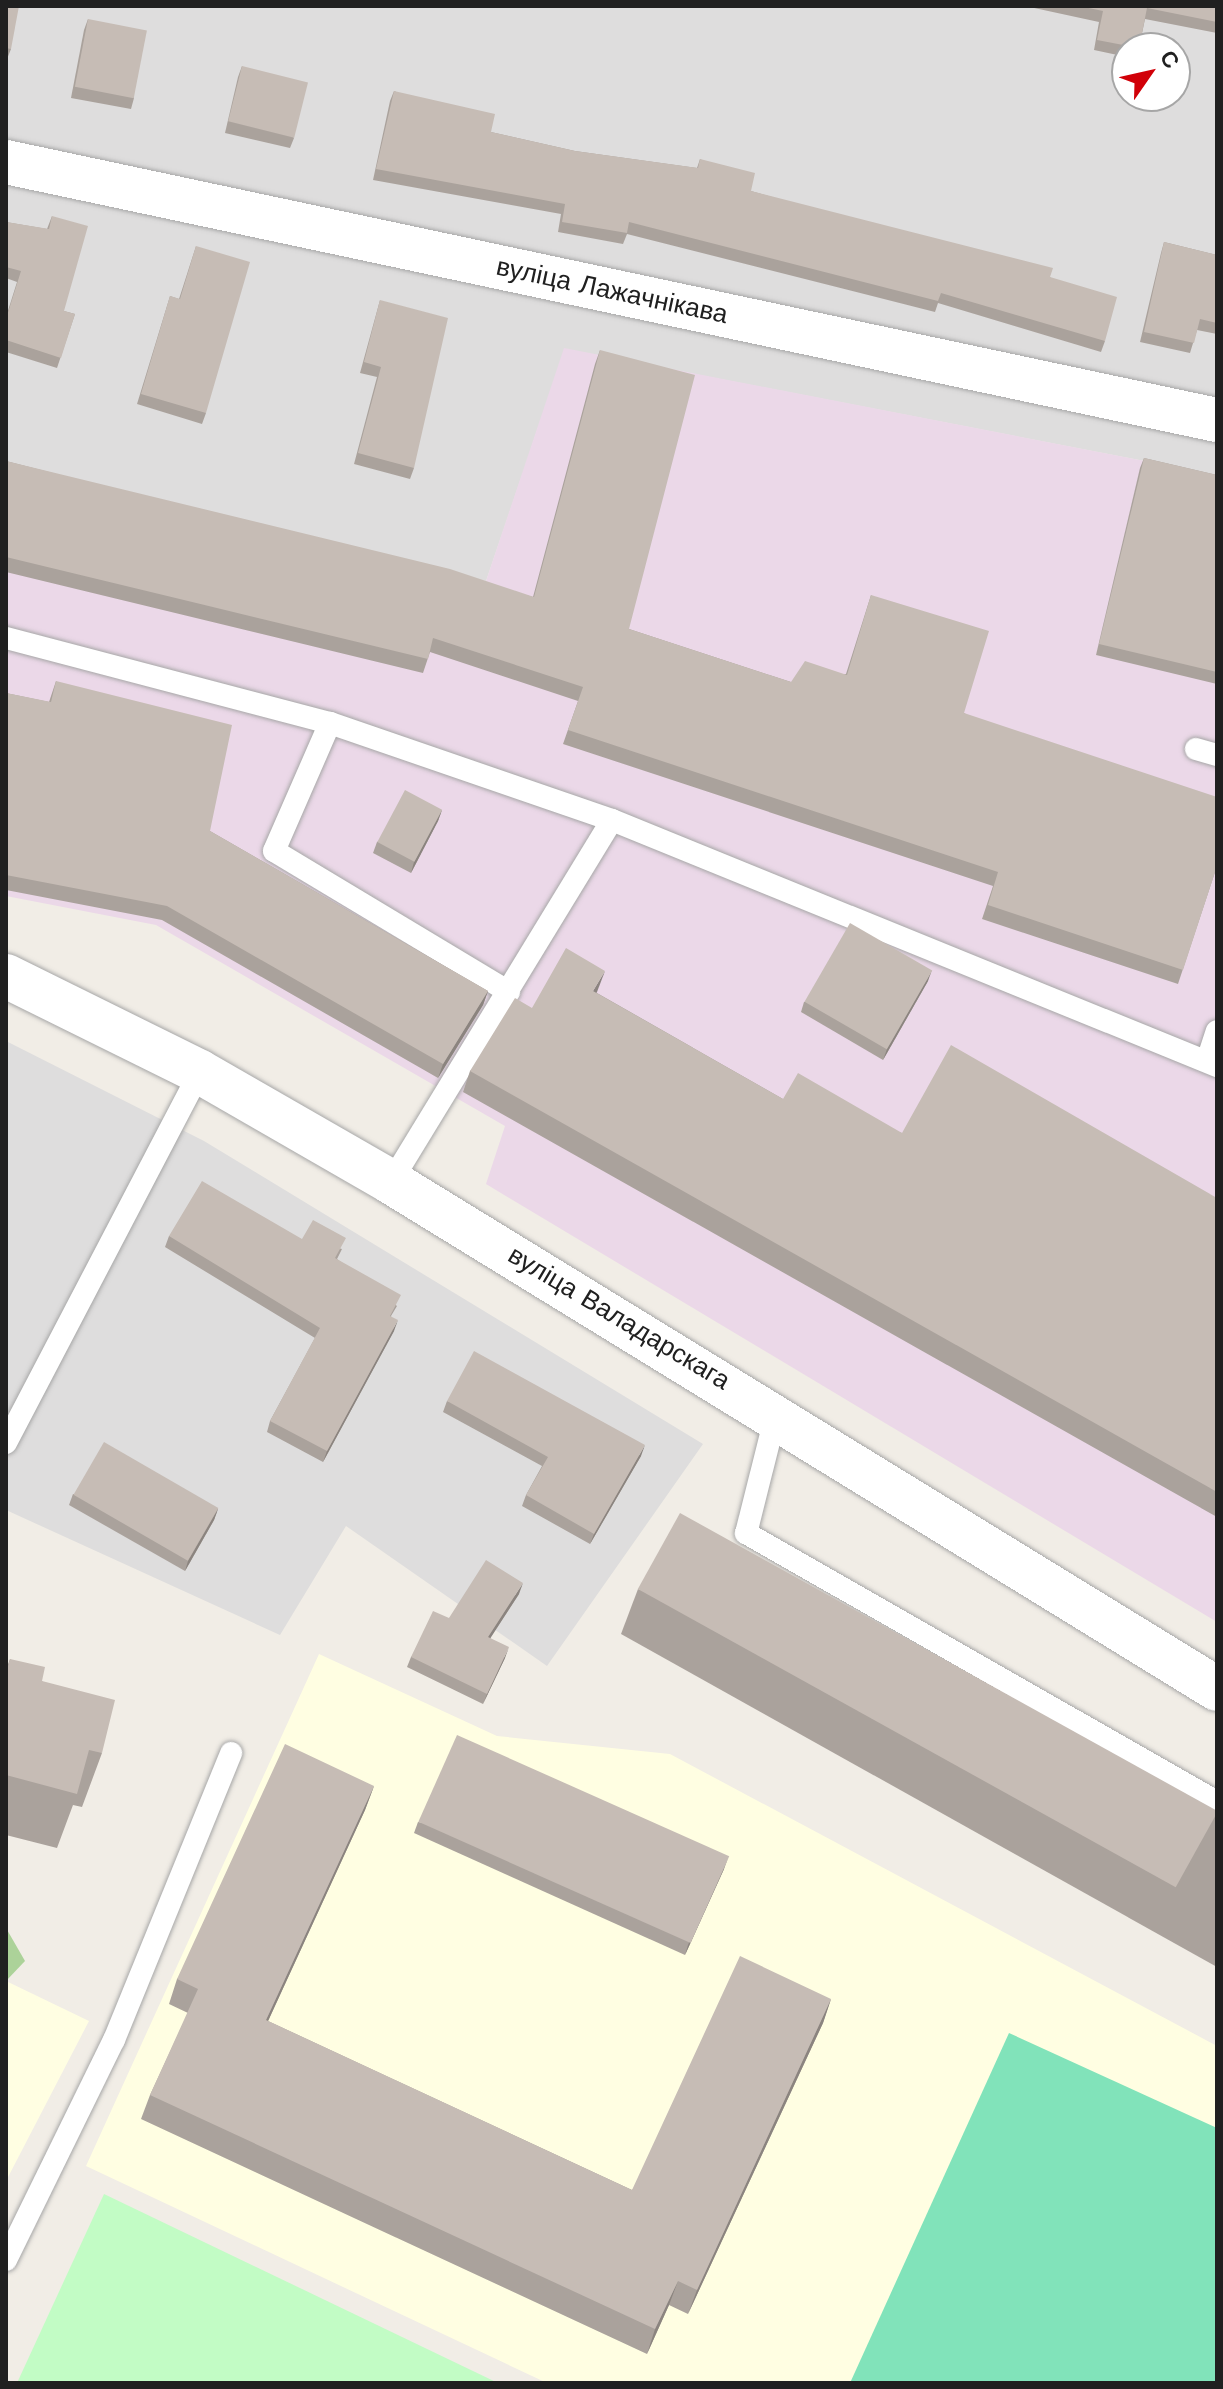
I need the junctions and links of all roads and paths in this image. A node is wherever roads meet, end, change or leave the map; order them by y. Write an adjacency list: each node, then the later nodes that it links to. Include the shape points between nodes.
1 (6, 162): 2 (street, вуліца Лажачнікава)
2 (1217, 420)
3 (6, 638): 4 (lane)
4 (330, 723): 5 (lane); 7 (lane, via 274,851)
5 (612, 820): 7 (lane); 9 (lane)
6 (6, 976): 10 (street, вуліца Валадарскага)
7 (509, 992): 11 (lane)
8 (1217, 1031): 9 (lane)
9 (1212, 1062)
10 (200, 1072): 11 (street, вуліца Валадарскага); 13 (lane)
11 (391, 1182): 12 (street, вуліца Валадарскага)
12 (776, 1412): 14 (street, вуліца Валадарскага); 16 (lane, via 746,1533)
13 (6, 1443)
14 (1217, 1689)
15 (231, 1753): 17 (lane, via 114,2040)
16 (1217, 1802)
17 (6, 2260)

